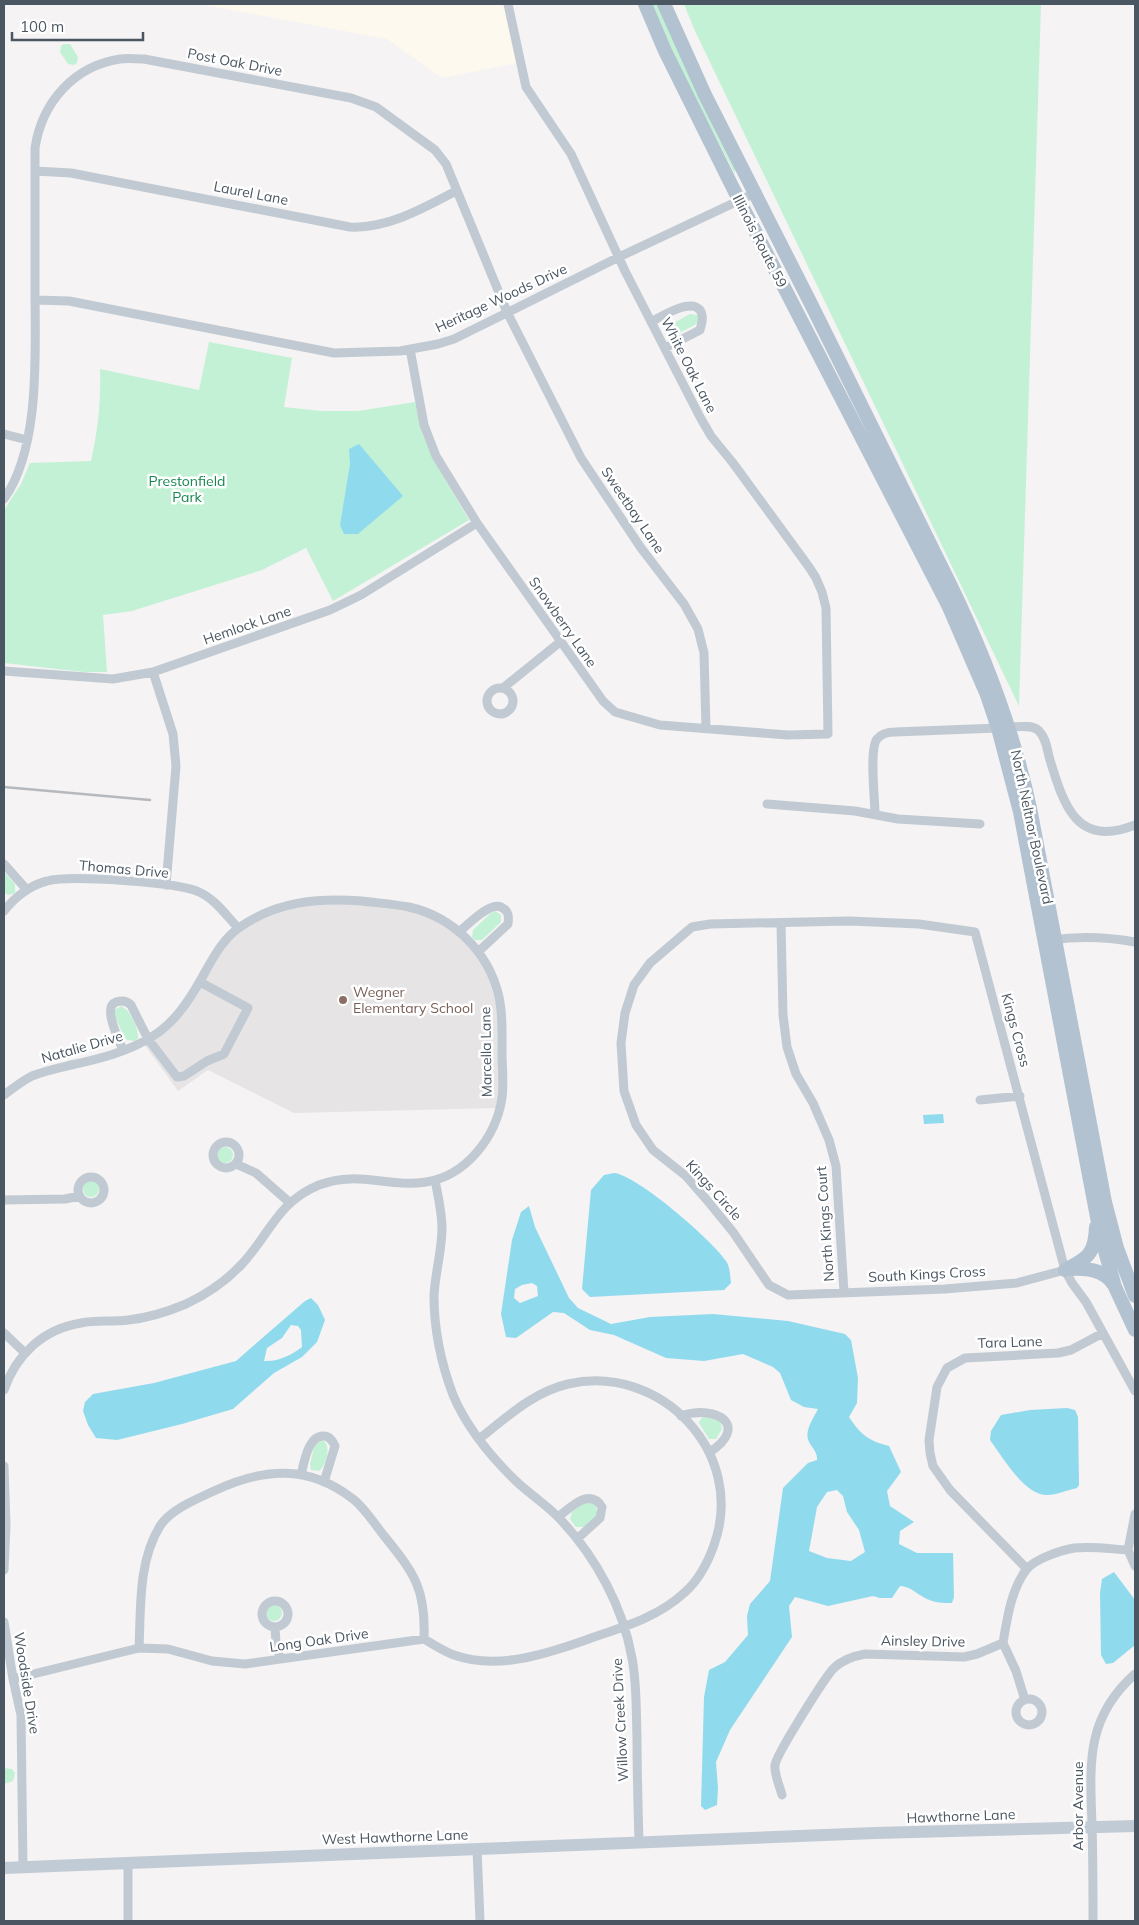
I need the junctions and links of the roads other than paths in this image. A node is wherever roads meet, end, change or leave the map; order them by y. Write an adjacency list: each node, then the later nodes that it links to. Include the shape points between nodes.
1 (508, 4): 8 (street, White Oak Lane, via 526,87 571,154)
2 (645, 4): 7 (main road, Illinois Route 59)
3 (664, 4): 6 (main road, Illinois Route 59)
4 (35, 171): 5 (street, Laurel Lane, via 71,173 363,228 389,222); 5 (street, Post Oak Drive, via 39,130 47,109 63,88 76,76 96,66 120,59 144,59 351,98 376,107 435,150 446,164); 9 (street, Post Oak Drive)
5 (456, 191): 10 (street, Post Oak Drive)
6 (755, 193): 7 (street, Heritage Woods Drive); 14 (main road, Illinois Route 59)
7 (739, 200): 8 (street, Heritage Woods Drive); 17 (main road, Illinois Route 59)
8 (619, 257): 10 (street, Heritage Woods Drive); 11 (street, White Oak Lane)
9 (35, 300): 13 (street, Heritage Woods Drive, via 69,301 334,353); 16 (street, Post Oak Drive, via 34,395)
10 (507, 312): 13 (street, Heritage Woods Drive, via 454,339); 25 (street, Sweetbay Lane, via 581,458 698,628 704,653)
11 (652, 322): 12 (street, White Oak Lane); 12 (street, via 683,307 694,306 702,315 700,330)
12 (664, 348): 26 (street, White Oak Lane, via 711,436 816,578 826,608)
13 (410, 349): 19 (street, Snowberry Lane, via 424,425 436,456)
14 (852, 384): 24 (main road, North Neltnor Boulevard, via 970,624 992,677)
15 (4, 434): 16 (street)
16 (27, 440): 18 (street, Post Oak Drive, via 16,477)
17 (881, 476): 24 (main road, North Neltnor Boulevard, via 948,604)
18 (4, 499)
19 (477, 522): 20 (street, Snowberry Lane); 22 (street, Hemlock Lane, via 361,595 330,610)
20 (560, 642): 23 (street); 25 (street, Snowberry Lane, via 603,701 615,712 660,725)
21 (4, 671): 22 (street, Hemlock Lane, via 114,678)
22 (153, 672): 32 (street, via 173,734 176,766)
23 (503, 688)
24 (1004, 727): 28 (street, via 895,732 881,736 876,740 873,754); 30 (street, via 1033,727 1039,731 1062,796 1071,814 1082,825 1109,831); 39 (main road, North Neltnor Boulevard)
25 (706, 729): 26 (street, Snowberry Lane, via 788,735)
26 (828, 734)
27 (767, 804): 28 (street)
28 (875, 814): 29 (street, via 898,819)
29 (980, 824)
30 (1135, 825)
31 (4, 864): 33 (street)
32 (166, 885): 33 (street, Thomas Drive, via 66,878 45,881); 37 (street, Thomas Drive, via 201,893)
33 (27, 890): 34 (street, Thomas Drive)
34 (5, 906)
35 (854, 922): 36 (street, Kings Circle); 46 (street, Kings Cross, via 919,924 975,932)
36 (780, 924): 56 (street, North Kings Court, via 783,1015 788,1047 796,1074 829,1140 836,1166); 57 (street, Kings Circle, via 692,927 650,963 634,985 625,1013 621,1043 624,1091 636,1125 653,1150 686,1176 706,1199 769,1285)
37 (238, 928): 38 (street, Marcella Lane, via 292,903 322,899 412,908 437,917); 42 (street, Natalie Drive, via 212,957)
38 (460, 931): 41 (street, Marcella Lane); 41 (street, via 488,908 497,906 505,909 509,916 508,924)
39 (1049, 940): 40 (street, via 1073,937); 53 (main road, North Neltnor Boulevard); 58 (main road, North Neltnor Boulevard, via 1116,1248)
40 (1135, 942)
41 (478, 952): 49 (street, Marcella Lane, via 495,984 501,1009 502,1096 492,1128 477,1154 457,1170)
42 (200, 982): 43 (street, Natalie Drive, via 188,1002 165,1028); 43 (street, via 248,1008 224,1054 177,1077)
43 (148, 1039): 44 (street, Natalie Drive); 44 (street, via 131,1005 119,1001 110,1008 110,1017)
44 (123, 1050): 45 (street, Natalie Drive, via 38,1074)
45 (4, 1094)
46 (1020, 1096): 47 (street); 54 (street, Kings Cross)
47 (980, 1100)
48 (236, 1164): 52 (street, via 256,1173)
49 (435, 1180): 52 (street, via 408,1183 342,1179 319,1185); 66 (street, Willow Creek Drive, via 442,1222 434,1295 437,1340 454,1396)
50 (80, 1196): 51 (street)
51 (4, 1200)
52 (289, 1202): 62 (street, via 240,1266 202,1295 148,1317 72,1324 53,1332)
53 (1096, 1211): 54 (main road, via 1092,1251 1087,1258); 55 (main road, North Neltnor Boulevard)
54 (1066, 1270): 55 (main road, via 1096,1270); 56 (street, South Kings Cross, via 1017,1283); 61 (street)
55 (1116, 1287): 59 (main road, North Neltnor Boulevard)
56 (844, 1292): 57 (street, South Kings Cross)
57 (788, 1295)
58 (1135, 1296)
59 (1135, 1330)
60 (4, 1333): 62 (street)
61 (1103, 1333): 64 (street); 76 (street, Tara Lane, via 1071,1350 1058,1353 965,1358 947,1368 936,1387 930,1440 933,1466 950,1490)
62 (24, 1352): 63 (street)
63 (4, 1390)
64 (1135, 1391)
65 (681, 1416): 66 (street, via 670,1405 634,1386 605,1381 578,1382 536,1397); 67 (street); 67 (street, via 706,1411 724,1418 727,1434)
66 (479, 1439): 72 (street, Willow Creek Drive, via 518,1483)
67 (710, 1452): 79 (street, via 717,1475 720,1506 715,1540 705,1564 686,1592 648,1618)
68 (4, 1466): 77 (street)
69 (301, 1475): 70 (street); 70 (street, via 311,1444 316,1437 328,1437 335,1446); 83 (street, via 273,1473 240,1479 188,1504 161,1524 144,1570)
70 (324, 1482): 81 (street, via 355,1500 409,1567 423,1603)
71 (1135, 1514): 74 (street)
72 (558, 1517): 73 (street, Willow Creek Drive); 73 (street, via 578,1501 587,1498 599,1503 602,1507 600,1518)
73 (577, 1539): 79 (street, Willow Creek Drive, via 607,1585)
74 (1128, 1550): 75 (street); 76 (street, via 1064,1550)
75 (1135, 1566)
76 (1027, 1569): 82 (street, via 1014,1594)
77 (4, 1570)
78 (4, 1622): 86 (street, Woodside Drive)
79 (625, 1626): 81 (street, via 558,1649 511,1659 466,1658); 92 (street, Willow Creek Drive, via 633,1660 636,1698)
80 (275, 1627): 84 (street)
81 (424, 1639): 84 (street, Long Oak Drive)
82 (1004, 1643): 87 (street); 88 (street, Ainsley Drive, via 964,1657 865,1654 852,1657 834,1668 776,1760 774,1766)
83 (139, 1648): 84 (street, Long Oak Drive, via 168,1649 234,1664); 86 (street, Long Oak Drive)
84 (280, 1658)
85 (1135, 1674): 90 (street, Arbor Avenue, via 1119,1689 1094,1741 1090,1768)
86 (13, 1680): 96 (street, Woodside Drive, via 22,1732)
87 (1025, 1700)
88 (782, 1795)
89 (1135, 1826): 90 (street, Hawthorne Lane)
90 (1092, 1827): 91 (street, Hawthorne Lane); 99 (street, Arbor Avenue)
91 (788, 1836): 92 (street, West Hawthorne Lane)
92 (639, 1842): 93 (street, West Hawthorne Lane)
93 (477, 1849): 94 (street, West Hawthorne Lane); 98 (street)
94 (128, 1863): 96 (street, West Hawthorne Lane); 97 (street)
95 (4, 1868): 96 (street, West Hawthorne Lane)
96 (23, 1868)
97 (128, 1921)
98 (480, 1921)
99 (1094, 1921)

